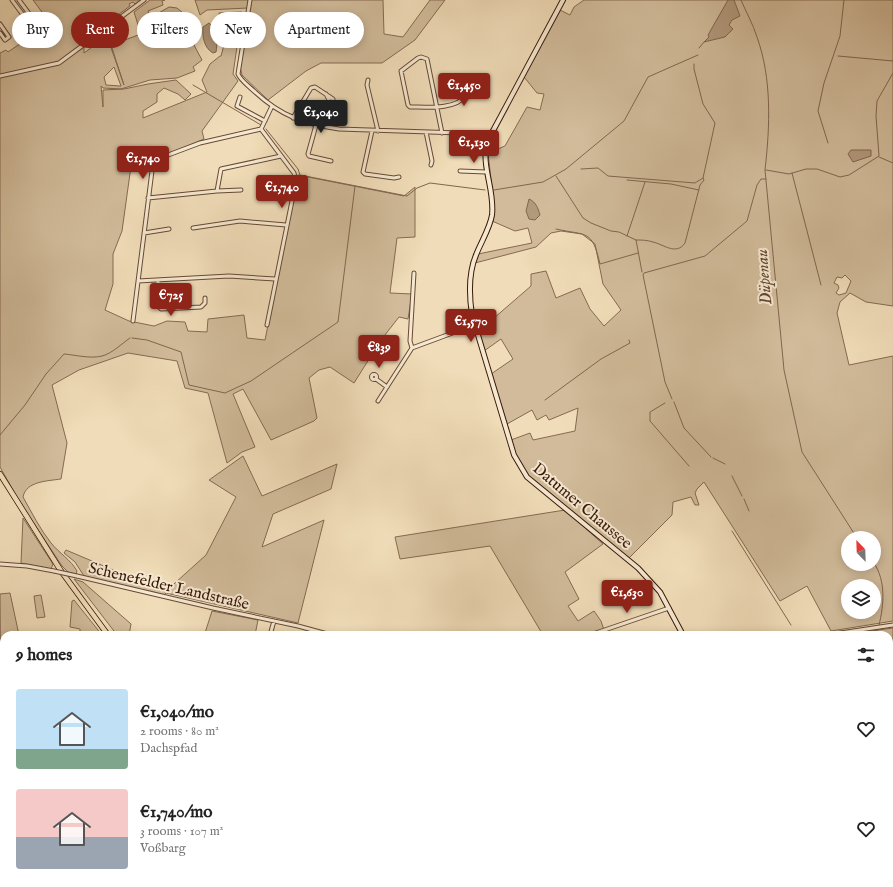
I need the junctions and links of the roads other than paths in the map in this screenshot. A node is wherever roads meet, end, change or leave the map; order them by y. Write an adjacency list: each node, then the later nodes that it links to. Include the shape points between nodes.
1 (14, 0): 2 (street, via 29,23 33,20)
2 (19, 0)
3 (144, 0): 8 (street, via 60,63)
4 (250, 0): 13 (street, via 238,74)
5 (563, 0): 23 (street, Datumer Chaussee)
6 (0, 24): 7 (street, via 9,37 5,40)
7 (0, 33)
8 (0, 76)
9 (368, 80): 20 (street)
10 (465, 83): 14 (street, via 464,98)
11 (326, 94): 15 (street, via 315,87 311,88)
12 (240, 97): 16 (street, via 237,106)
13 (272, 106): 15 (street); 16 (street)
14 (438, 107): 14 (street, via 428,61 421,57 401,71 408,105); 22 (street)
15 (293, 118): 17 (street)
16 (266, 121): 18 (street)
17 (316, 125): 19 (street); 25 (street, via 308,154)
18 (261, 129): 24 (street); 32 (street, via 200,143 155,160)
19 (372, 131): 20 (street); 29 (street, via 363,172 372,176)
20 (378, 131): 21 (street)
21 (426, 132): 22 (street); 26 (street)
22 (442, 133): 23 (street)
23 (490, 134): 28 (street, Datumer Chaussee, via 485,153)
24 (281, 156): 31 (street, via 221,169); 33 (street, via 294,173 296,181)
25 (331, 160)
26 (431, 165)
27 (460, 171): 28 (street)
28 (486, 172): 44 (street, Datumer Chaussee, via 492,216 471,272 470,295)
29 (399, 177)
30 (241, 190): 31 (street)
31 (217, 191): 32 (street)
32 (148, 198): 36 (street)
33 (286, 225): 34 (street, via 240,221); 38 (street)
34 (193, 228)
35 (169, 229): 36 (street)
36 (144, 233): 40 (street)
37 (414, 273): 45 (street, via 410,341)
38 (275, 279): 39 (street, via 235,276); 43 (street)
39 (158, 280): 40 (street); 41 (street, via 161,310 201,307 205,303)
40 (138, 281): 42 (street)
41 (205, 298)
42 (133, 321)
43 (267, 325)
44 (474, 325): 45 (street); 51 (street, Datumer Chaussee, via 519,466 527,477 638,568 660,592)
45 (412, 348): 47 (street)
46 (376, 379): 47 (street)
47 (388, 387): 48 (street)
48 (378, 401)
49 (0, 474): 54 (main road, via 61,571)
50 (0, 564): 52 (street, Schenefelder Landstraße, bridge, via 54,571)
51 (669, 608): 57 (street); 58 (street, Datumer Chaussee)
52 (274, 621): 55 (street); 56 (street, Schenefelder Landstraße)
53 (893, 625): 59 (street)
54 (105, 631)
55 (271, 631)
56 (315, 631)
57 (602, 631)
58 (681, 631)
59 (855, 631)

